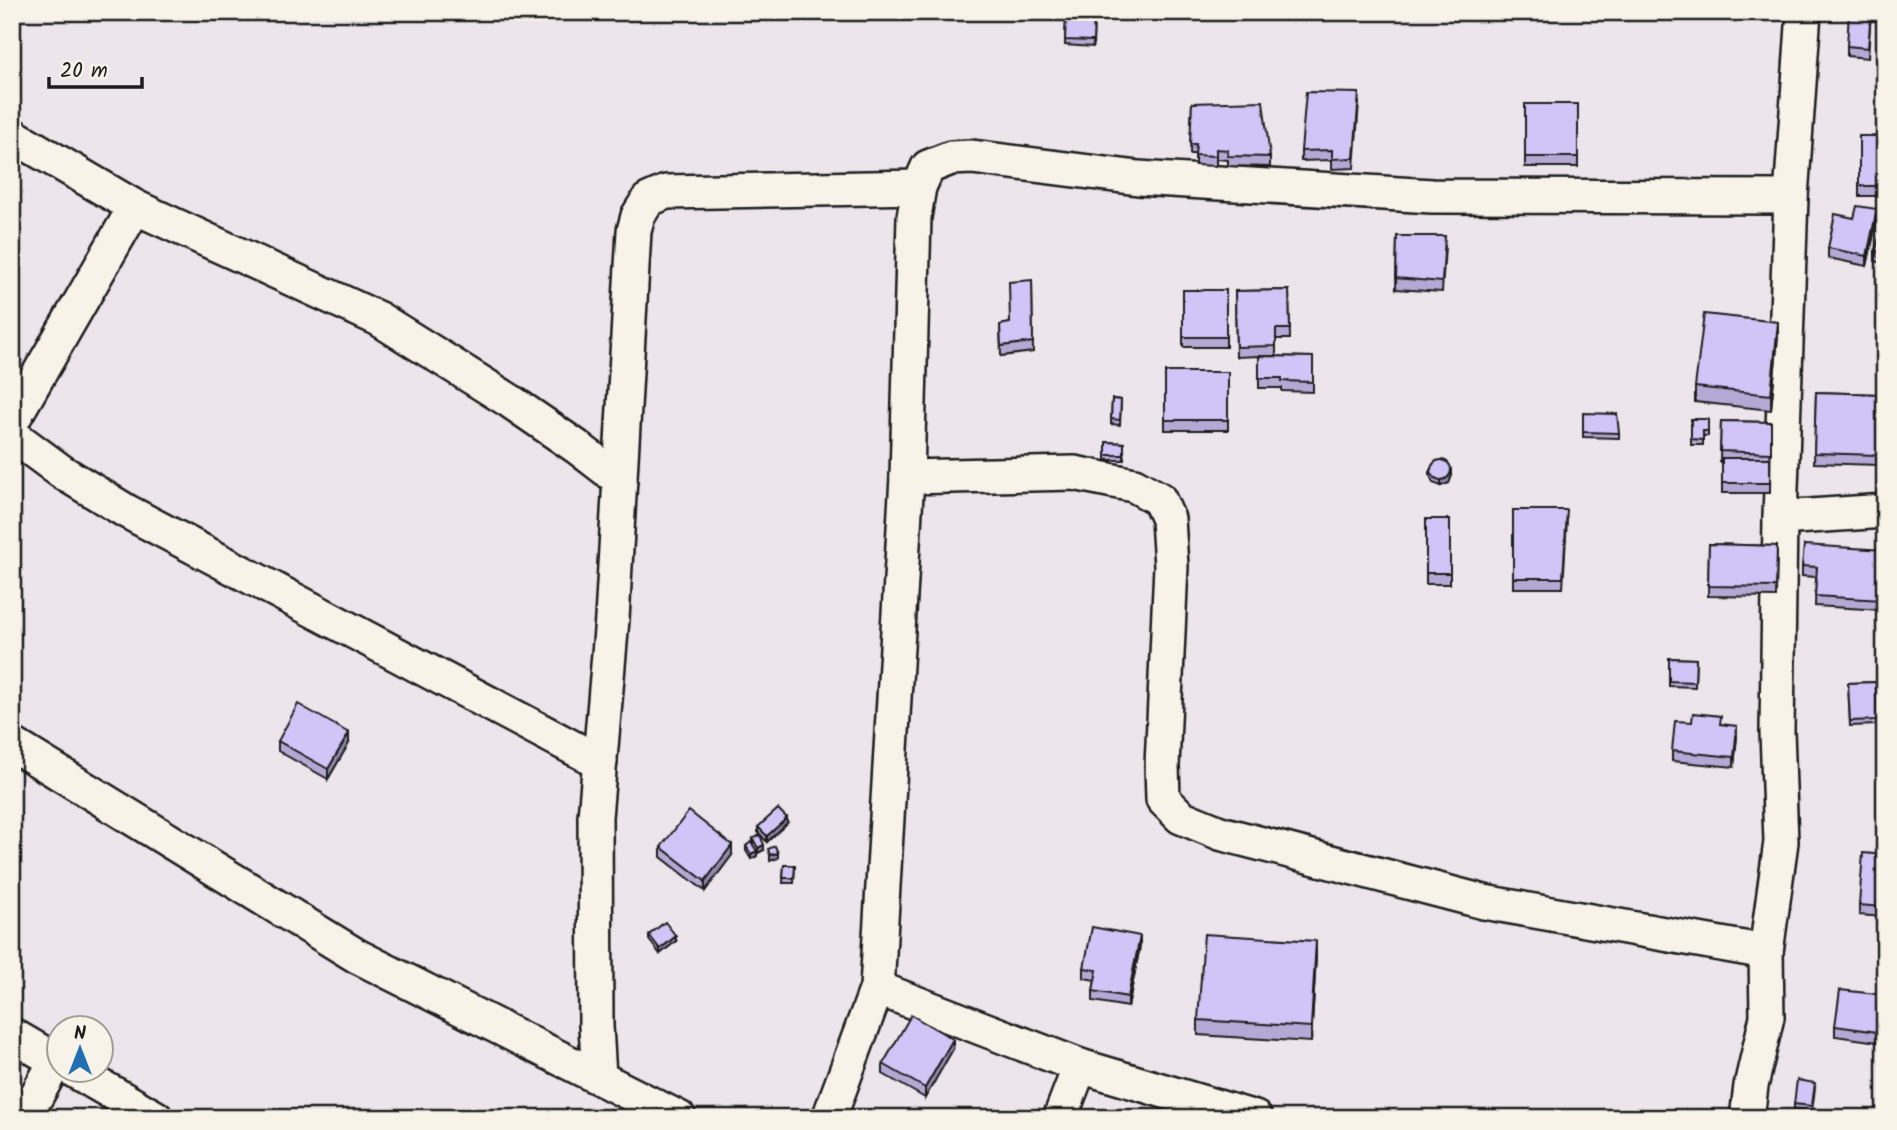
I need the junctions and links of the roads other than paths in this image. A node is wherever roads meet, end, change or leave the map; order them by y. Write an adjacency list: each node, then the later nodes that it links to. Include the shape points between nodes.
1 (1804, 12): 4 (street)
2 (12, 135): 5 (street)
3 (919, 187): 4 (street, via 928,167 951,158 972,157 1138,178 1432,196); 8 (street, via 914,218); 9 (street, via 684,190 648,201 634,231)
4 (1791, 197): 11 (street)
5 (135, 207): 6 (street); 9 (street, via 379,319 510,401)
6 (12, 421)
7 (12, 435): 13 (street, via 126,511)
8 (907, 477): 14 (street, via 1074,473 1134,485 1159,499 1168,519 1171,566 1163,799 1181,817 1220,833 1484,902); 15 (street)
9 (620, 480): 13 (street)
10 (1885, 511): 11 (street)
11 (1780, 518): 14 (street, via 1777,731 1781,842)
12 (12, 744): 19 (street, via 357,956)
13 (600, 762): 19 (street, via 595,817)
14 (1766, 952): 28 (street, via 1767,1017)
15 (877, 988): 18 (street); 25 (street)
16 (12, 1035): 17 (street)
17 (46, 1055)
18 (1080, 1066): 26 (street); 27 (street)
19 (600, 1077): 24 (street)
20 (49, 1084): 22 (street)
21 (96, 1084): 23 (street)
22 (24, 1118)
23 (156, 1118)
24 (680, 1118)
25 (829, 1118)
26 (1060, 1118)
27 (1255, 1118)
28 (1747, 1118)

